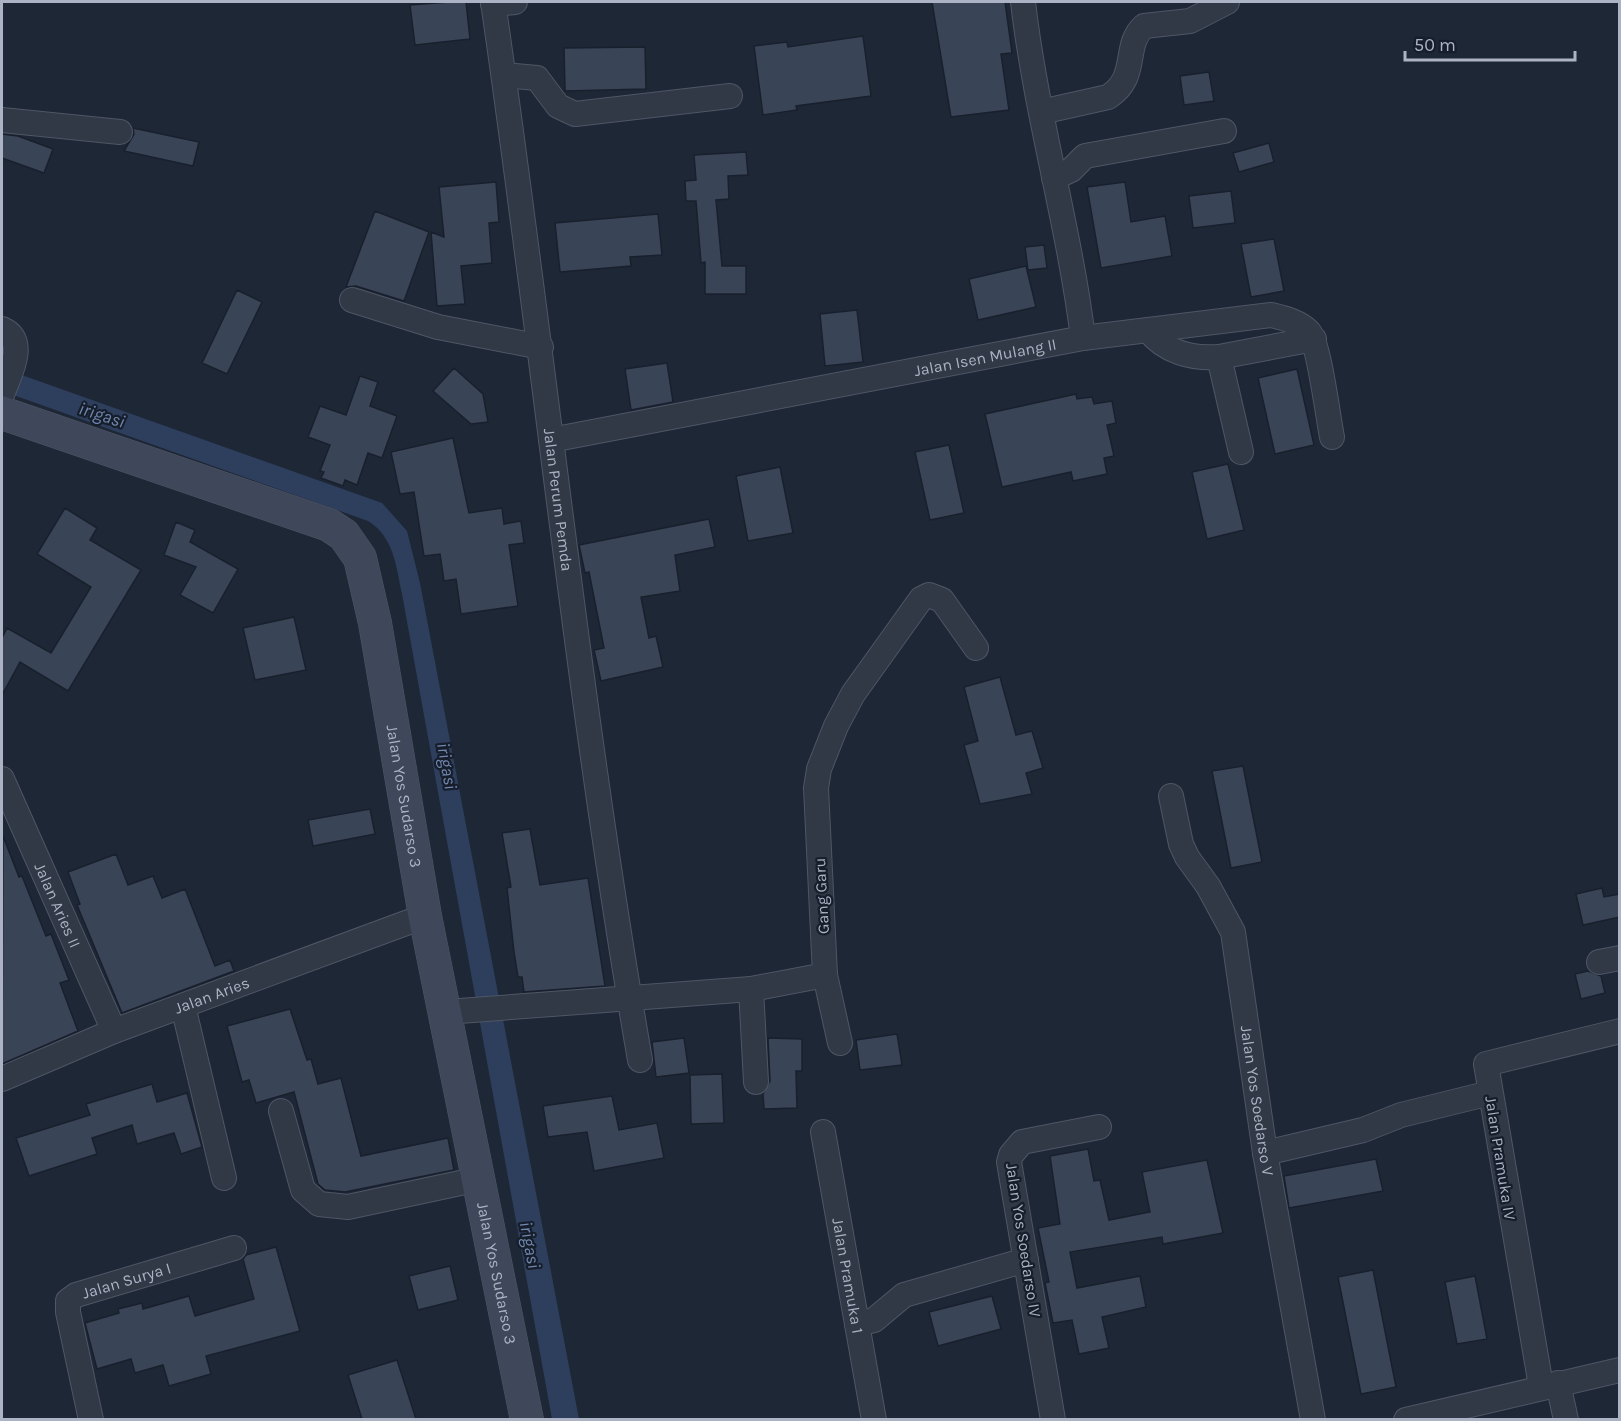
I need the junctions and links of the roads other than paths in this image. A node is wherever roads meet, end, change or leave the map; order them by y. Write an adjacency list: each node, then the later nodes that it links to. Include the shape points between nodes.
1 (501, 2): 4 (street, Jalan Perum Pemda)
2 (1023, 2): 6 (street)
3 (1227, 2): 6 (street, via 1190,21 1144,26 1134,42 1128,76 1115,92 1108,97)
4 (504, 75): 5 (street, via 537,78 558,106 575,114); 16 (street, Jalan Perum Pemda)
5 (730, 96)
6 (1041, 112): 10 (street)
7 (2, 120): 9 (street)
8 (1224, 131): 10 (street, via 1085,156 1071,170)
9 (120, 132)
10 (1054, 178): 14 (street)
11 (352, 300): 16 (street, via 438,327)
12 (2, 329): 18 (street, via 14,338 16,347)
13 (1148, 330): 14 (street, Jalan Isen Mulang II); 15 (street, Jalan Isen Mulang II, via 1271,315 1302,326); 17 (street, via 1180,353)
14 (1083, 338): 20 (street, Jalan Isen Mulang II)
15 (1314, 339): 17 (street); 19 (street)
16 (541, 347): 20 (street, Jalan Perum Pemda)
17 (1219, 357): 21 (street)
18 (2, 400): 25 (street, Jalan Yos Sudarso 3, via 329,525 355,547 375,623)
19 (1332, 436)
20 (551, 440): 28 (street, Jalan Perum Pemda)
21 (1241, 452)
22 (976, 648): 26 (street, Gang Garu, via 942,600 929,596 921,599 853,694 823,754 816,788)
23 (2, 779): 31 (street, Jalan Aries II)
24 (1171, 796): 41 (street, Jalan Yos Soedarso V, via 1186,857 1208,886 1233,932)
25 (425, 916): 29 (street, Jalan Aries); 30 (street, Jalan Yos Sudarso 3)
26 (825, 975): 27 (street); 33 (street)
27 (751, 988): 28 (street); 36 (street)
28 (629, 998): 30 (street); 34 (street, Jalan Perum Pemda)
29 (183, 1006): 31 (street, Jalan Aries); 42 (street)
30 (457, 1010): 43 (street, Jalan Yos Sudarso 3)
31 (114, 1031): 35 (street, Jalan Aries)
32 (1620, 1031): 37 (street, Jalan Pramuka IV, via 1486,1064)
33 (840, 1043)
34 (640, 1060)
35 (2, 1079)
36 (756, 1082)
37 (1490, 1094): 41 (street, via 1401,1114 1363,1130); 48 (street, Jalan Pramuka IV)
38 (281, 1111): 43 (street, via 303,1190 319,1204 348,1207)
39 (1100, 1127): 45 (street, Jalan Yos Soedarso IV, via 1022,1142 1011,1155 1010,1172)
40 (823, 1132): 46 (street, Jalan Pramuka 1)
41 (1265, 1153): 53 (street, Jalan Yos Soedarso V)
42 (224, 1178)
43 (478, 1179): 50 (street, Jalan Yos Sudarso 3)
44 (234, 1248): 49 (street, Jalan Surya I, via 71,1298 68,1312)
45 (1026, 1260): 46 (street, via 904,1295 874,1320); 52 (street, Jalan Yos Soedarso IV)
46 (857, 1324): 51 (street, Jalan Pramuka 1)
47 (1620, 1370): 48 (street)
48 (1550, 1385): 54 (street); 55 (street, Jalan Pramuka IV)
49 (91, 1419)
50 (527, 1419)
51 (874, 1419)
52 (1053, 1419)
53 (1313, 1419)
54 (1406, 1419)
55 (1566, 1419)

